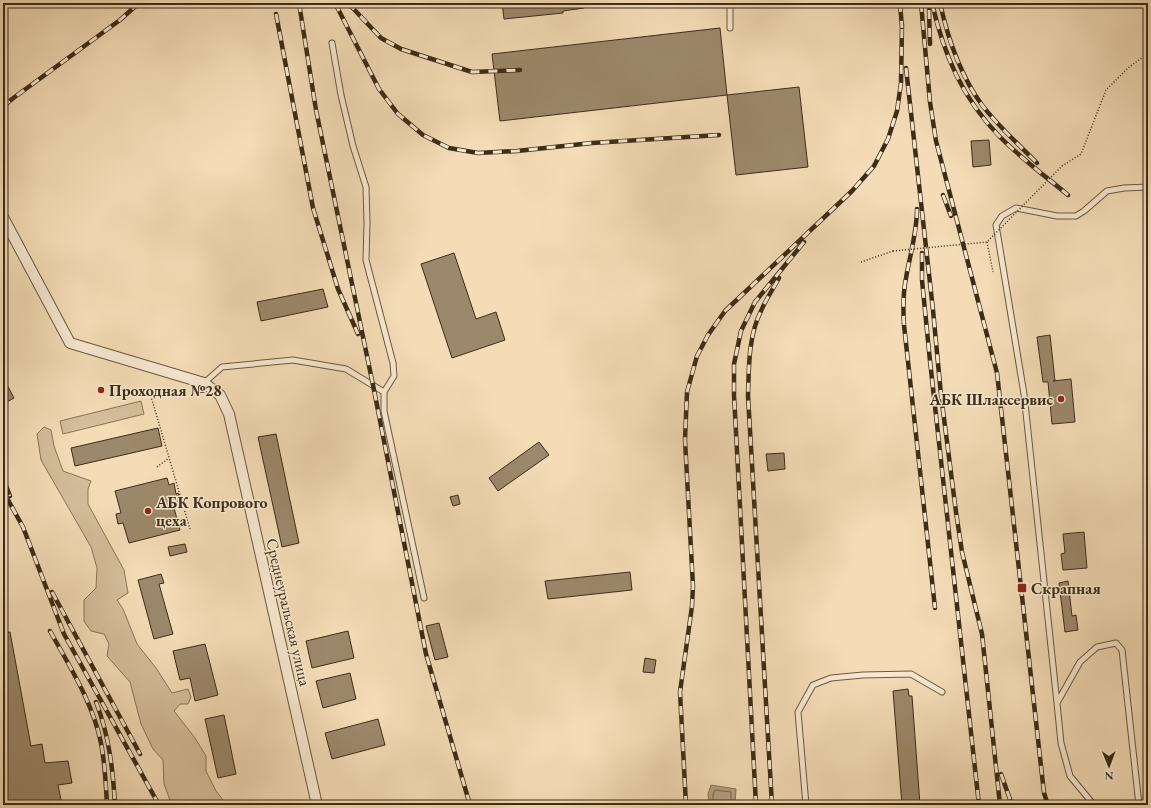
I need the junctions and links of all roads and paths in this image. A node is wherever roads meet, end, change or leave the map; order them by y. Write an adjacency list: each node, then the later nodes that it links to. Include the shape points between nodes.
1 (730, 3): 2 (lane)
2 (730, 28)
3 (332, 43): 11 (lane, via 353,146 366,186 366,260 393,363 394,376)
4 (1148, 52): 7 (path, bridge, via 1106,90 1081,154 1062,166)
5 (1148, 187): 18 (lane, via 1107,191 1076,216 1057,216 1016,208 1002,216 996,225 1024,394)
6 (3, 217): 10 (street, Среднеуральская улица, via 70,343)
7 (987, 242): 8 (path, bridge, via 894,251); 9 (path)
8 (861, 262)
9 (993, 272)
10 (204, 383): 11 (lane, via 222,367 293,360 346,369); 19 (street, Среднеуральская улица, via 220,395 229,414)
11 (384, 392): 16 (lane, via 384,411)
12 (150, 393): 13 (path)
13 (169, 458): 14 (path); 15 (path)
14 (157, 467)
15 (190, 529)
16 (424, 598)
17 (942, 692): 20 (lane, via 911,674 831,678 813,685 798,712)
18 (1057, 703): 21 (lane, via 1062,743 1070,776); 22 (lane, via 1080,662 1097,647 1116,643 1122,650)
19 (317, 805)
20 (806, 805)
21 (1094, 805)
22 (1139, 805)

